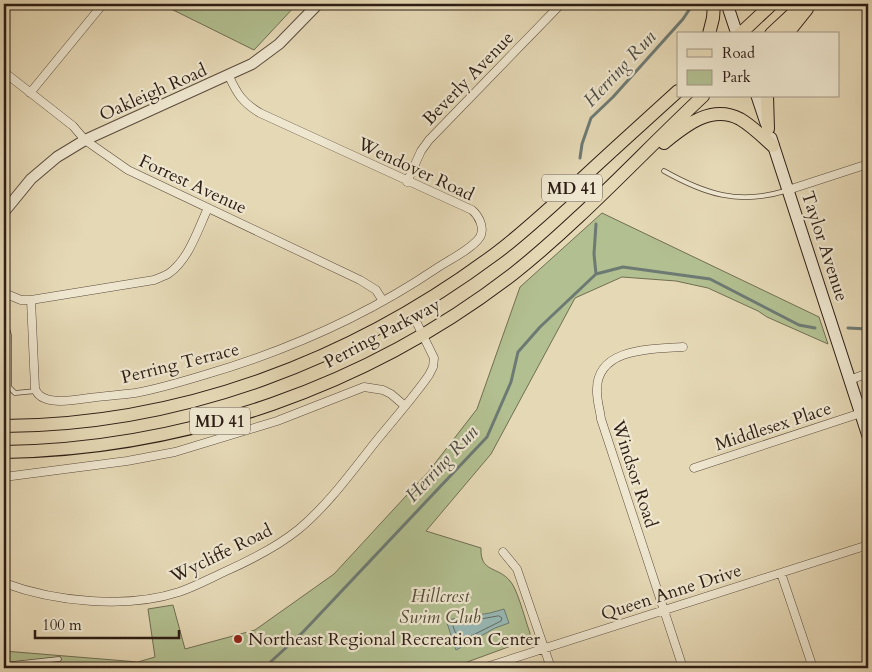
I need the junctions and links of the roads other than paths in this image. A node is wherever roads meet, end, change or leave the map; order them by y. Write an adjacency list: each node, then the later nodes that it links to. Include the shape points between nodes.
1 (103, 4): 18 (street)
2 (318, 4): 15 (street, Oakleigh Road, via 272,50)
3 (561, 4): 28 (street, Beverly Avenue, via 429,140)
4 (714, 4): 9 (main road)
5 (727, 4): 10 (main road)
6 (772, 4): 11 (main road)
7 (803, 4): 12 (main road)
8 (811, 4): 13 (main road)
9 (709, 32)
10 (737, 32)
11 (740, 32)
12 (772, 32)
13 (789, 32)
14 (4, 72): 18 (street, Forrest Avenue)
15 (229, 76): 24 (street, Oakleigh Road); 28 (street, Wendover Road, via 238,96 251,107)
16 (677, 81): 22 (main road)
17 (677, 92): 22 (main road, Perring Parkway / MD 41)
18 (30, 93): 24 (street, Forrest Avenue, via 73,126)
19 (701, 98): 30 (main road, Perring Parkway / MD 41)
20 (758, 98): 23 (main road, Taylor Avenue)
21 (768, 98): 23 (main road)
22 (645, 121): 36 (main road, Perring Parkway / MD 41, via 527,228 462,278)
23 (768, 129): 25 (main road, Taylor Avenue)
24 (85, 140): 31 (street, Forrest Avenue, via 128,170); 32 (street, Oakleigh Road, via 47,164)
25 (773, 146): 29 (main road, Taylor Avenue); 30 (main road, via 739,118 714,115 699,118 686,125)
26 (868, 164): 29 (street)
27 (664, 171): 29 (lane, via 710,193 736,198 768,196)
28 (407, 182): 35 (street, Wendover Road, via 472,210 479,218 481,235 461,252)
29 (788, 190): 41 (main road, Taylor Avenue)
30 (602, 194): 38 (main road, Perring Parkway / MD 41, via 512,274)
31 (208, 208): 34 (street, via 194,240 168,274 154,280); 35 (street, Forrest Avenue, via 360,280 376,290)
32 (4, 212)
33 (4, 293): 34 (street, via 21,300)
34 (31, 300): 42 (street)
35 (383, 301): 42 (street, Perring Terrace, via 322,332 244,363 185,381 136,393 69,400 44,399)
36 (411, 311): 38 (street, Wycliffe Road); 45 (main road, Perring Parkway / MD 41, via 302,365 206,397 118,416)
37 (4, 325): 42 (lane, via 9,335 9,387 15,393)
38 (422, 335): 43 (street, Wycliffe Road, via 434,358 433,367); 47 (main road, Perring Parkway / MD 41, via 313,388 218,422 126,442)
39 (683, 347): 54 (street, Windsor Road, via 625,353 610,362 601,374 597,390 601,419)
40 (868, 373): 41 (street)
41 (850, 380): 44 (main road, Taylor Avenue)
42 (36, 392)
43 (405, 406): 49 (street, via 383,390 364,387 277,421 175,452 127,462); 53 (street, Wycliffe Road, via 335,492 301,528 243,564 180,592 155,598 101,601 37,594)
44 (861, 413): 46 (main road, Taylor Avenue); 48 (street, Middlesex Place)
45 (4, 426)
46 (868, 436)
47 (4, 452)
48 (694, 468)
49 (4, 476)
50 (868, 545): 52 (street, Queen Anne Drive)
51 (503, 552): 55 (street, via 517,569)
52 (782, 573): 54 (street, Queen Anne Drive); 61 (street)
53 (4, 584)
54 (664, 610): 55 (street, Queen Anne Drive); 60 (street, Windsor Road)
55 (545, 648): 58 (street, Queen Anne Drive); 59 (street)
56 (59, 659): 57 (lane)
57 (4, 665)
58 (483, 668)
59 (552, 668)
60 (683, 668)
61 (813, 668)

